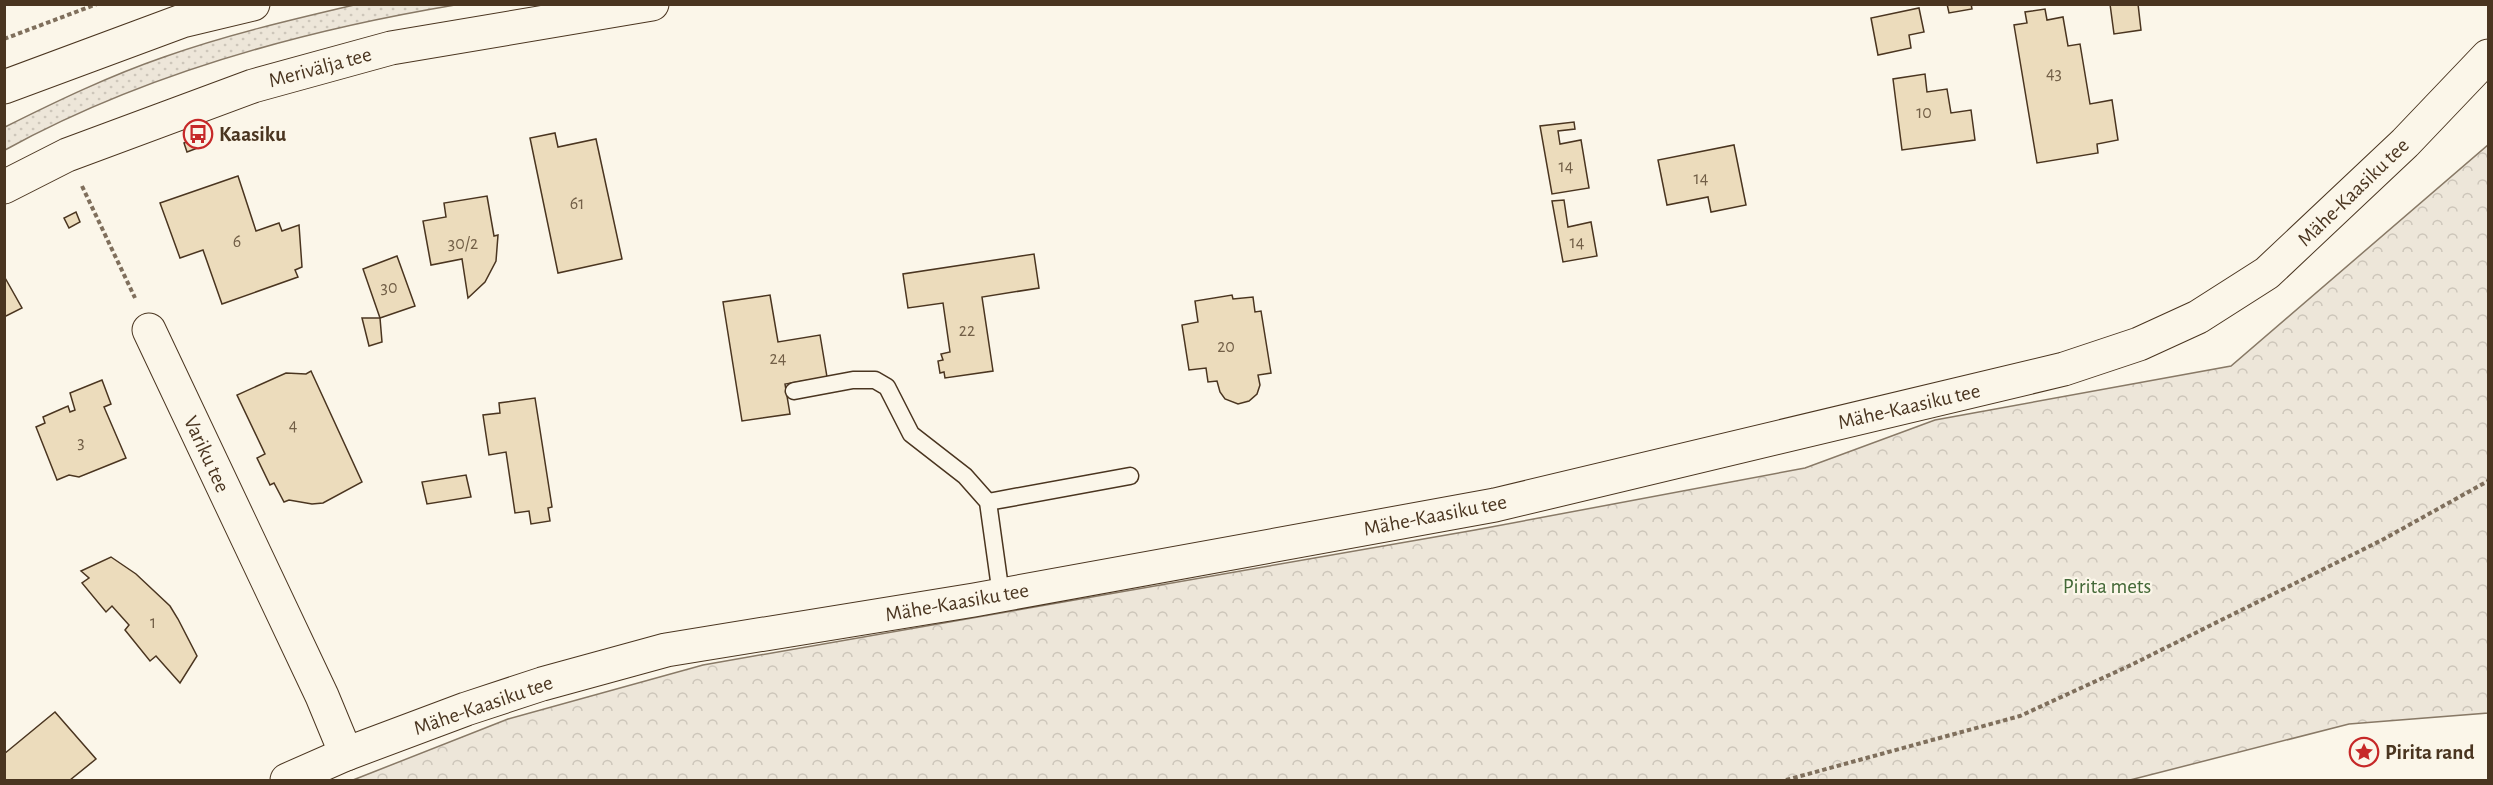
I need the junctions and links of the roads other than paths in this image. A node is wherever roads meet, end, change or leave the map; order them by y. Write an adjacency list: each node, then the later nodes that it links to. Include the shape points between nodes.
1 (253, 4): 4 (street, via 183,21)
2 (652, 4): 5 (street, Merivälja tee, via 391,48 253,86 67,155)
3 (2488, 56): 10 (street, Mähe-Kaasiku tee, via 2405,143 2267,273 2198,317 2139,344 2053,371 1495,505)
4 (4, 87)
5 (4, 187)
6 (149, 330): 11 (street, Variku tee, via 322,696)
7 (794, 391): 9 (lane, via 875,380 895,399 911,434 965,476)
8 (1130, 476): 9 (lane)
9 (988, 502): 10 (lane)
10 (1001, 595): 11 (street, Mähe-Kaasiku tee, via 666,650 542,684)
11 (345, 754): 12 (street, Mähe-Kaasiku tee)
12 (287, 780)

